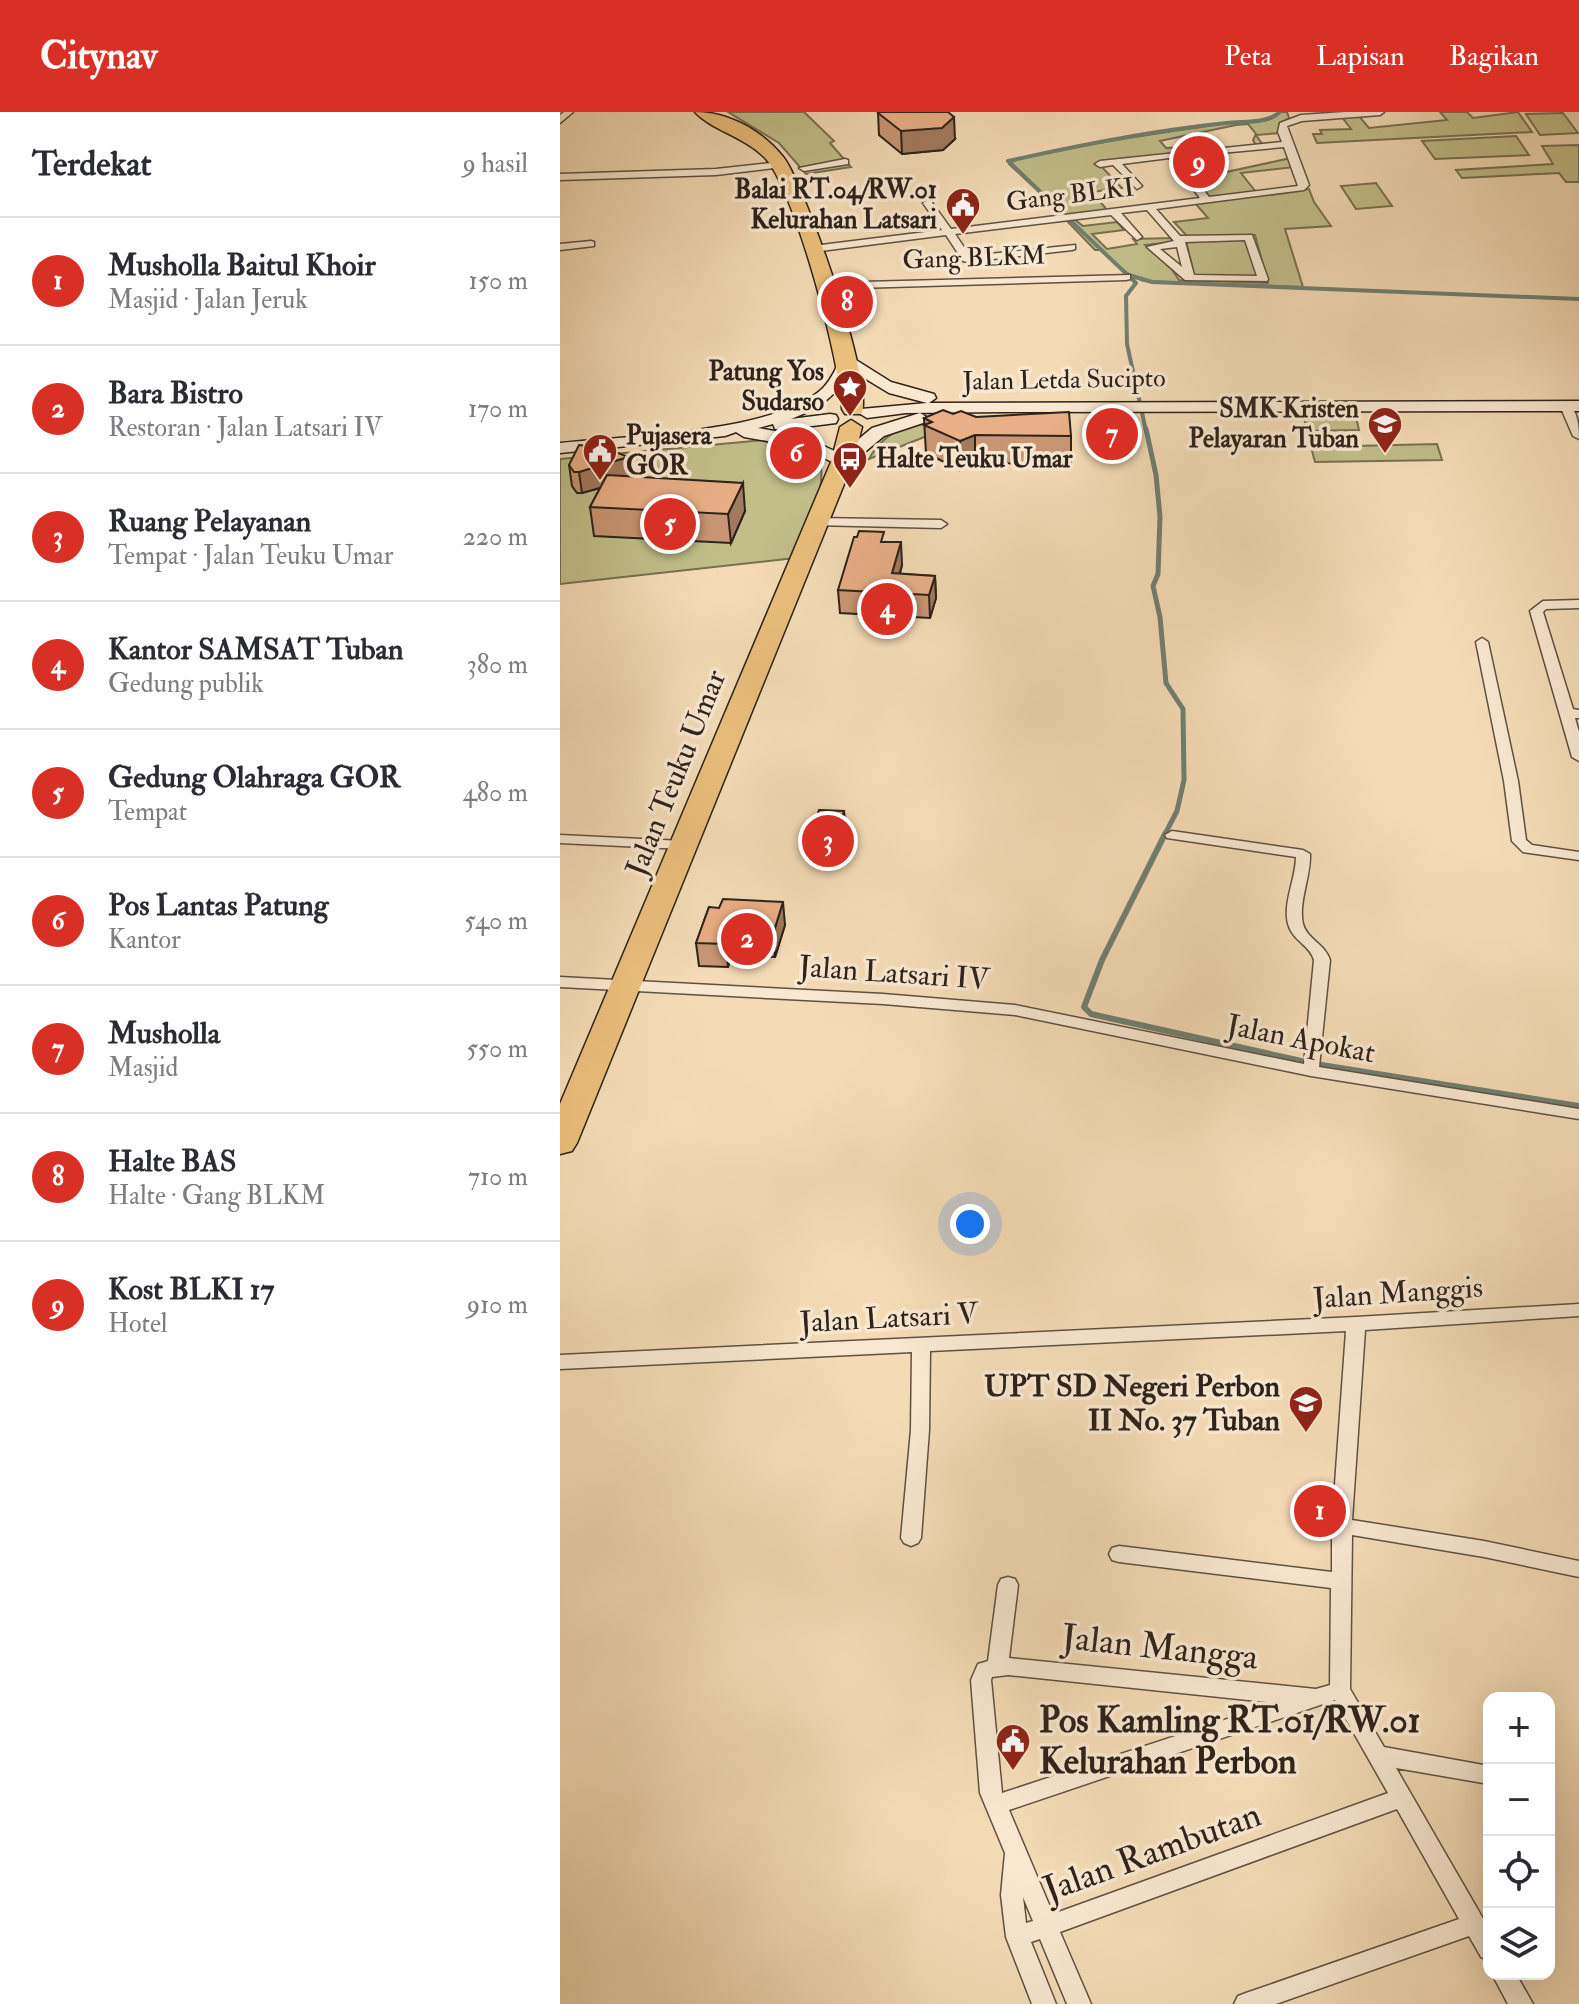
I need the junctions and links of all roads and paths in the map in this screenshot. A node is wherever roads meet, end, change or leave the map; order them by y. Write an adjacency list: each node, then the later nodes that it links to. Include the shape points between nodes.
1 (704, 112): 9 (highway, via 754,141)
2 (1380, 112): 3 (street)
3 (1292, 117): 4 (street, Gang BLKI, via 1282,127)
4 (1289, 144): 5 (street); 13 (street, Gang BLKI, via 1304,187)
5 (1171, 155): 7 (street); 13 (street)
6 (845, 162): 10 (street)
7 (1115, 162): 8 (street); 12 (street)
8 (1100, 164)
9 (779, 165): 11 (street); 23 (highway)
10 (804, 168)
11 (560, 177)
12 (1137, 186)
13 (1207, 200): 15 (street, Gang BLKI)
14 (928, 203): 17 (street)
15 (1149, 207): 16 (street, Gang BLKI); 19 (street)
16 (1114, 212): 17 (street, Gang BLKI); 18 (street)
17 (949, 231): 23 (street, Gang BLKI); 24 (street, via 966,258)
18 (1137, 237)
19 (1179, 241): 26 (street); 26 (street, via 1152,247); 26 (street, via 1249,237 1263,279)
20 (591, 244): 21 (street)
21 (560, 247)
22 (1072, 247): 24 (street)
23 (813, 249): 28 (highway)
24 (1004, 255): 27 (street)
25 (1126, 277): 27 (street, Gang BLKM)
26 (1189, 278)
27 (1008, 279): 28 (street, Gang BLKM)
28 (824, 286): 29 (highway)
29 (848, 360): 31 (main road, via 881,384 909,395); 32 (highway); 33 (main road, via 833,386 809,404)
30 (1575, 403): 31 (main road, Jalan Letda Sucipto); 34 (street)
31 (997, 407): 32 (main road, Jalan Letda Sucipto, via 906,408); 36 (main road, via 899,423 866,439)
32 (850, 417): 33 (main road, Jalan Letda Sucipto); 36 (highway, Jalan Teuku Umar)
33 (710, 432): 35 (main road); 36 (main road, via 785,436 817,446)
34 (1579, 436)
35 (560, 446)
36 (842, 462): 37 (highway, Jalan Teuku Umar)
37 (817, 522): 38 (street); 45 (highway, Jalan Teuku Umar)
38 (941, 524)
39 (1579, 604): 41 (street, via 1543,605 1536,611)
40 (1482, 642): 46 (street, via 1519,841 1528,849)
41 (1573, 714): 42 (street)
42 (1579, 757)
43 (1172, 835): 50 (street, via 1304,856 1297,927 1322,955)
44 (560, 839): 45 (street)
45 (683, 845): 48 (highway, Jalan Teuku Umar)
46 (1579, 856)
47 (560, 982): 48 (street, Jalan Latsari IV)
48 (625, 986): 49 (street, Jalan Latsari IV); 52 (highway, Jalan Teuku Umar)
49 (1015, 1010): 50 (street, Jalan Apokat)
50 (1312, 1064): 51 (street, Jalan Apokat)
51 (1579, 1114)
52 (560, 1143)
53 (1579, 1310): 54 (street, Jalan Manggis)
54 (1356, 1324): 55 (street, Jalan Manggis); 58 (street)
55 (1220, 1331): 56 (street, Jalan Latsari V)
56 (921, 1345): 57 (street, Jalan Latsari V); 59 (street)
57 (560, 1362)
58 (1342, 1526): 61 (street); 62 (street)
59 (911, 1538)
60 (1119, 1554): 62 (street)
61 (1579, 1569)
62 (1341, 1581): 65 (street)
63 (1008, 1585): 64 (street)
64 (998, 1666): 66 (street, Jalan Mangga); 70 (street, via 985,1670 981,1680 987,1771)
65 (1340, 1690): 66 (street, Jalan Mangga); 67 (street)
66 (1316, 1698): 70 (street, Jalan Mangga)
67 (1376, 1755): 68 (street); 69 (street)
68 (1483, 1774)
69 (1400, 1798): 72 (street); 73 (street, Jalan Rambutan)
70 (995, 1805): 71 (street)
71 (1016, 1853): 73 (street); 74 (street, via 1011,1896)
72 (1474, 1924): 75 (street); 79 (street)
73 (1046, 1926): 74 (street, Jalan Rambutan); 78 (street)
74 (1017, 1937): 77 (street)
75 (1483, 1940)
76 (1507, 1980): 80 (street)
77 (1044, 2004)
78 (1079, 2004)
79 (1246, 2004)
80 (1521, 2004)

